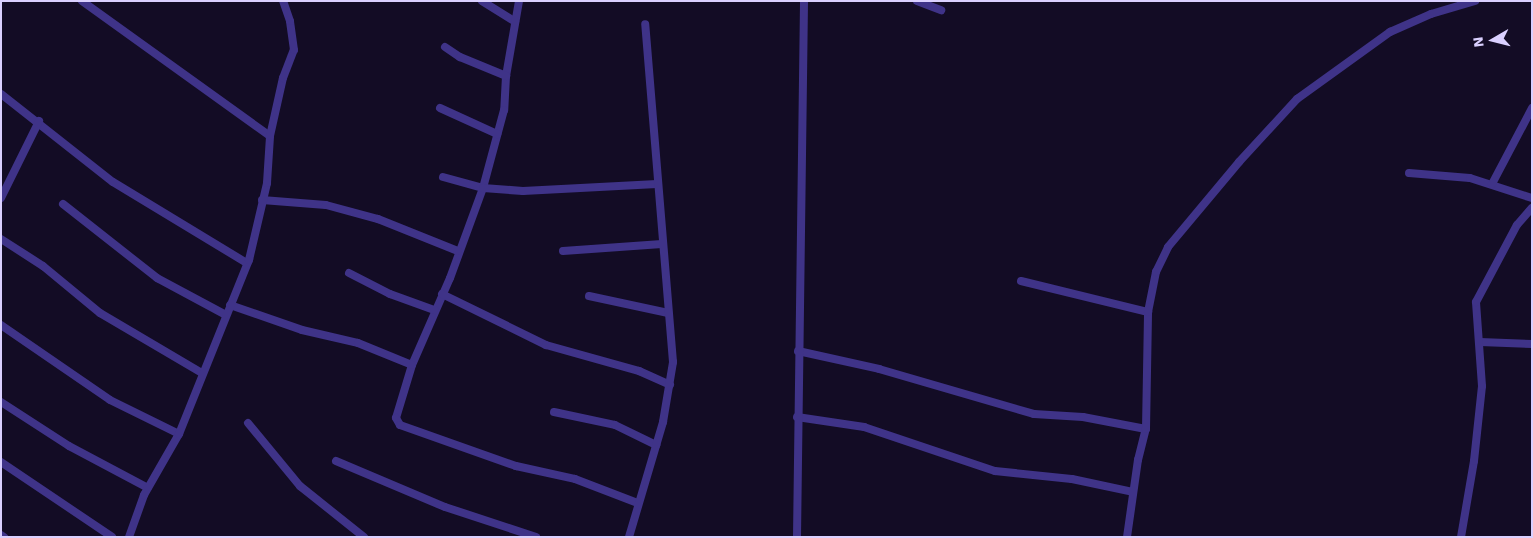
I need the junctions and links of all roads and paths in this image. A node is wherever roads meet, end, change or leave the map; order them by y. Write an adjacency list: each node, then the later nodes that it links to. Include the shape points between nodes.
1 (82, 1): 18 (street)
2 (283, 1): 18 (street, via 294,50 283,78)
3 (482, 1): 9 (street)
4 (519, 1): 9 (street)
5 (804, 1): 46 (street)
6 (917, 1): 8 (street)
7 (1475, 1): 40 (street, via 1431,14 1390,32 1297,99 1168,248 1156,272)
8 (940, 10)
9 (515, 22): 12 (street)
10 (645, 24): 21 (street)
11 (445, 47): 12 (street, via 460,57)
12 (506, 76): 17 (street, via 504,110)
13 (1, 94): 16 (street)
14 (440, 108): 17 (street)
15 (1532, 108): 22 (street)
16 (39, 122): 24 (street); 33 (street, via 113,182)
17 (497, 134): 23 (street)
18 (270, 136): 26 (street)
19 (1409, 173): 22 (street, via 1454,175)
20 (443, 177): 23 (street)
21 (657, 184): 23 (street, via 558,190); 30 (street)
22 (1492, 184): 25 (street)
23 (482, 188): 31 (street)
24 (1, 198)
25 (1532, 198)
26 (262, 200): 31 (street, via 326,205 378,219); 33 (street)
27 (63, 204): 42 (street, via 157,278)
28 (1532, 208): 44 (street, via 1517,225 1476,302)
29 (1, 239): 48 (street, via 43,266 100,313)
30 (662, 244): 32 (street); 41 (street)
31 (458, 251): 36 (street)
32 (563, 251)
33 (248, 263): 38 (street)
34 (349, 273): 39 (street, via 390,294)
35 (1021, 280): 40 (street)
36 (442, 294): 39 (street); 49 (street, via 546,345 575,356 616,363)
37 (589, 296): 41 (street)
38 (230, 305): 42 (street); 47 (street, via 302,330 358,343)
39 (434, 310): 47 (street, via 433,321)
40 (1148, 312): 54 (street)
41 (668, 313): 49 (street, via 673,362)
42 (226, 314): 48 (street)
43 (1, 325): 55 (street, via 110,400)
44 (1480, 342): 45 (street); 69 (street, via 1481,395)
45 (1532, 344)
46 (798, 351): 52 (street); 54 (street, via 879,369 1034,414 1083,417)
47 (412, 365): 61 (street, via 396,418 400,425 516,466 575,479)
48 (202, 373): 55 (street)
49 (670, 385): 56 (street)
50 (1, 402): 59 (street, via 69,446)
51 (554, 412): 56 (street, via 615,425)
52 (797, 417): 60 (street, via 864,427 995,472 1072,479); 67 (street)
53 (248, 424): 64 (street, via 300,486)
54 (1146, 429): 60 (street)
55 (179, 434): 59 (street)
56 (656, 445): 61 (street)
57 (336, 461): 65 (street, via 445,507)
58 (1, 462): 62 (street)
59 (148, 488): 63 (street)
60 (1133, 492): 68 (street)
61 (638, 503): 66 (street)
62 (112, 537)
63 (129, 537)
64 (364, 537)
65 (536, 537)
66 (629, 537)
67 (796, 537)
68 (1127, 537)
69 (1461, 537)

